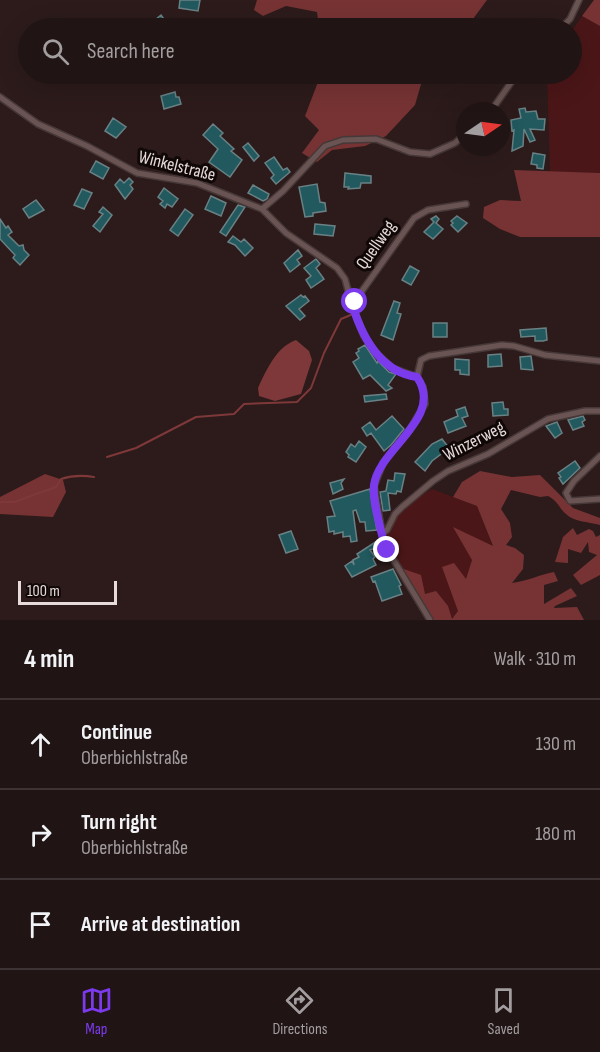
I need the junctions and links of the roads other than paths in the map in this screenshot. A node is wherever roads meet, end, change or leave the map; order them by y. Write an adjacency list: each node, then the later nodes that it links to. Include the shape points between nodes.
1 (579, 0): 2 (street)
2 (570, 18)
3 (510, 84): 5 (street)
4 (0, 97): 8 (street, Winkelstraße, via 38,124 137,173 197,183)
5 (497, 102)
6 (456, 141): 8 (street, via 430,154 410,152 376,139 343,140 325,146)
7 (466, 204): 9 (street, Quellweg, via 428,210 414,218)
8 (262, 209): 9 (street, Winkelstraße, via 286,233 337,268 345,279)
9 (352, 304): 11 (street, Winkelstraße, via 364,336 380,359)
10 (600, 361): 11 (street, via 502,345 429,356 421,360)
11 (417, 377): 15 (street, via 425,404 383,464 374,486)
12 (600, 411): 15 (street, Winzerweg, via 548,419 488,454 448,471 402,507)
13 (600, 456): 14 (street, via 566,494 570,501)
14 (600, 499)
15 (382, 534): 16 (street)
16 (430, 620)

